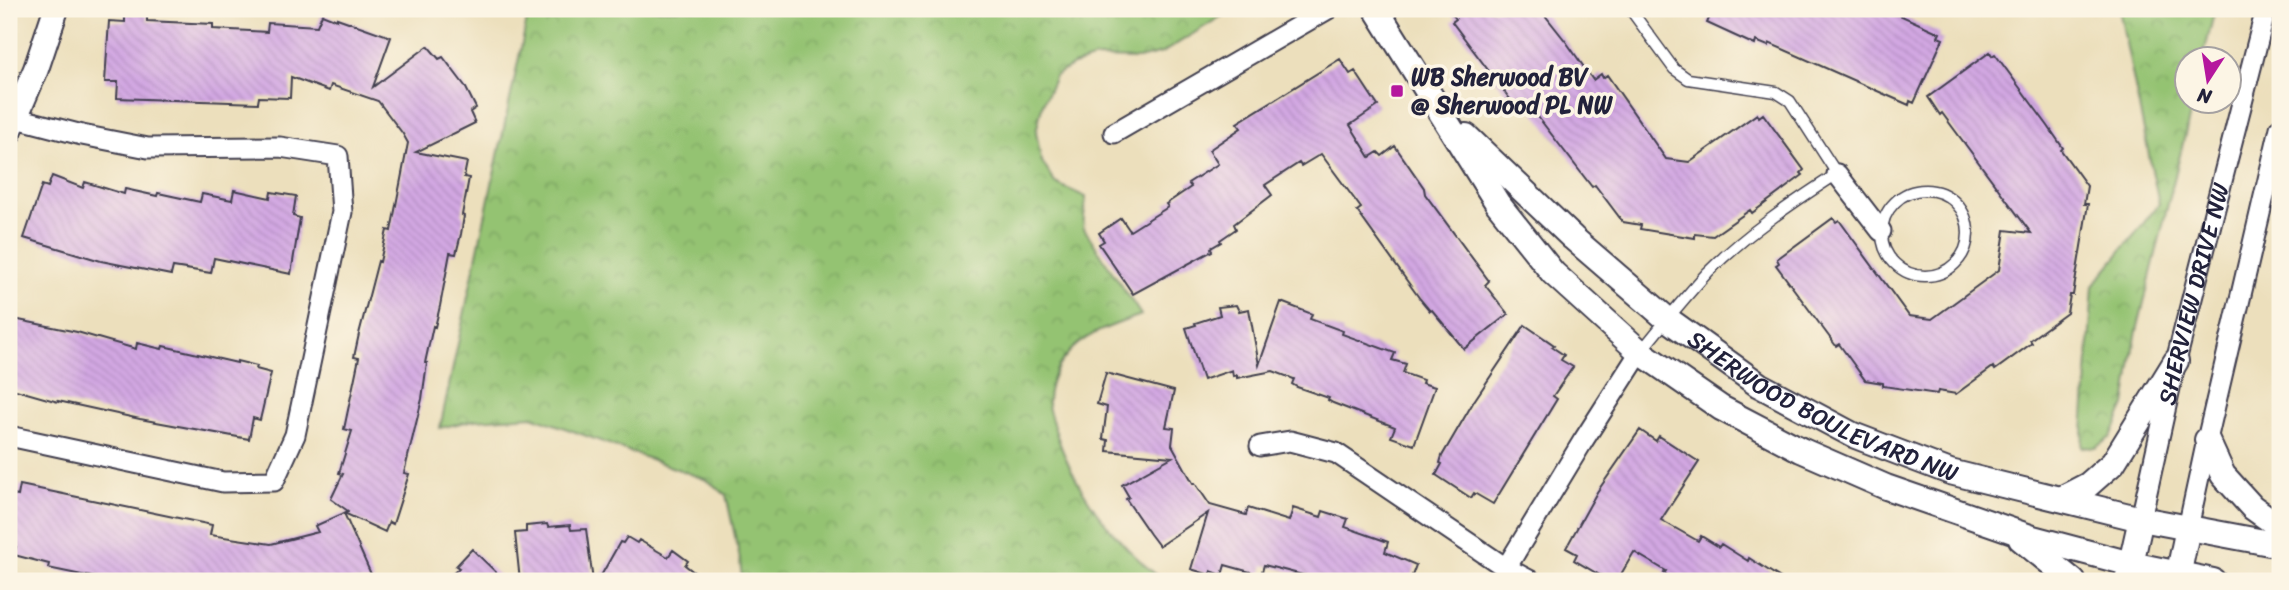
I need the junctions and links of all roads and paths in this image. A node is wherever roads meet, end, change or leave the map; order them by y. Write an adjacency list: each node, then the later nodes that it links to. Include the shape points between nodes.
1 (56, 9): 7 (street, via 36,69)
2 (1328, 9): 9 (street)
3 (1376, 9): 6 (street, SHERWOOD BOULEVARD NW)
4 (1630, 9): 10 (lane, via 1674,69 1688,79 1776,92 1790,101)
5 (2266, 9): 14 (street, SHERVIEW DRIVE NW)
6 (1443, 113): 12 (street, SHERWOOD BOULEVARD NW); 13 (street, SHERWOOD BOULEVARD NW, via 1498,204 1553,273)
7 (11, 122): 15 (street, via 148,148 280,147 338,156 342,212 295,435 274,481 223,482)
8 (2280, 128): 16 (street, SHERVIEW DRIVE NW)
9 (1114, 133)
10 (1837, 174): 11 (street); 12 (lane, via 1738,245)
11 (1881, 231): 11 (lane, via 1893,262 1923,276 1940,274 1955,265 1969,234 1957,203 1926,189 1895,201)
12 (1667, 319): 13 (lane); 18 (street, SHERWOOD BOULEVARD NW, via 1759,385 1853,435 1950,472)
13 (1640, 352): 22 (street, SHERWOOD BOULEVARD NW, via 1721,408 1801,450 1886,487); 24 (street)
14 (2176, 362): 18 (street, via 2113,463 2088,485); 19 (street, SHERVIEW DRIVE NW)
15 (9, 436)
16 (2207, 439): 20 (street, via 2223,475 2252,507); 21 (street, SHERVIEW DRIVE NW)
17 (1260, 446): 24 (street, via 1290,441 1336,453)
18 (2061, 499): 19 (street, SHERWOOD BOULEVARD NW)
19 (2141, 519): 21 (street, SHERWOOD BOULEVARD NW); 25 (street, SHERVIEW DRIVE NW)
20 (2280, 527)
21 (2188, 528): 23 (street, SHERWOOD BOULEVARD NW); 26 (street, SHERVIEW DRIVE NW)
22 (2013, 532): 25 (street, SHERWOOD BOULEVARD NW); 28 (street)
23 (2280, 545)
24 (1506, 568): 27 (street)
25 (2129, 573): 26 (street, SHERWOOD BOULEVARD NW)
26 (2178, 578): 29 (street, SHERWOOD BOULEVARD NW)
27 (1531, 581)
28 (2073, 581)
29 (2213, 581)

